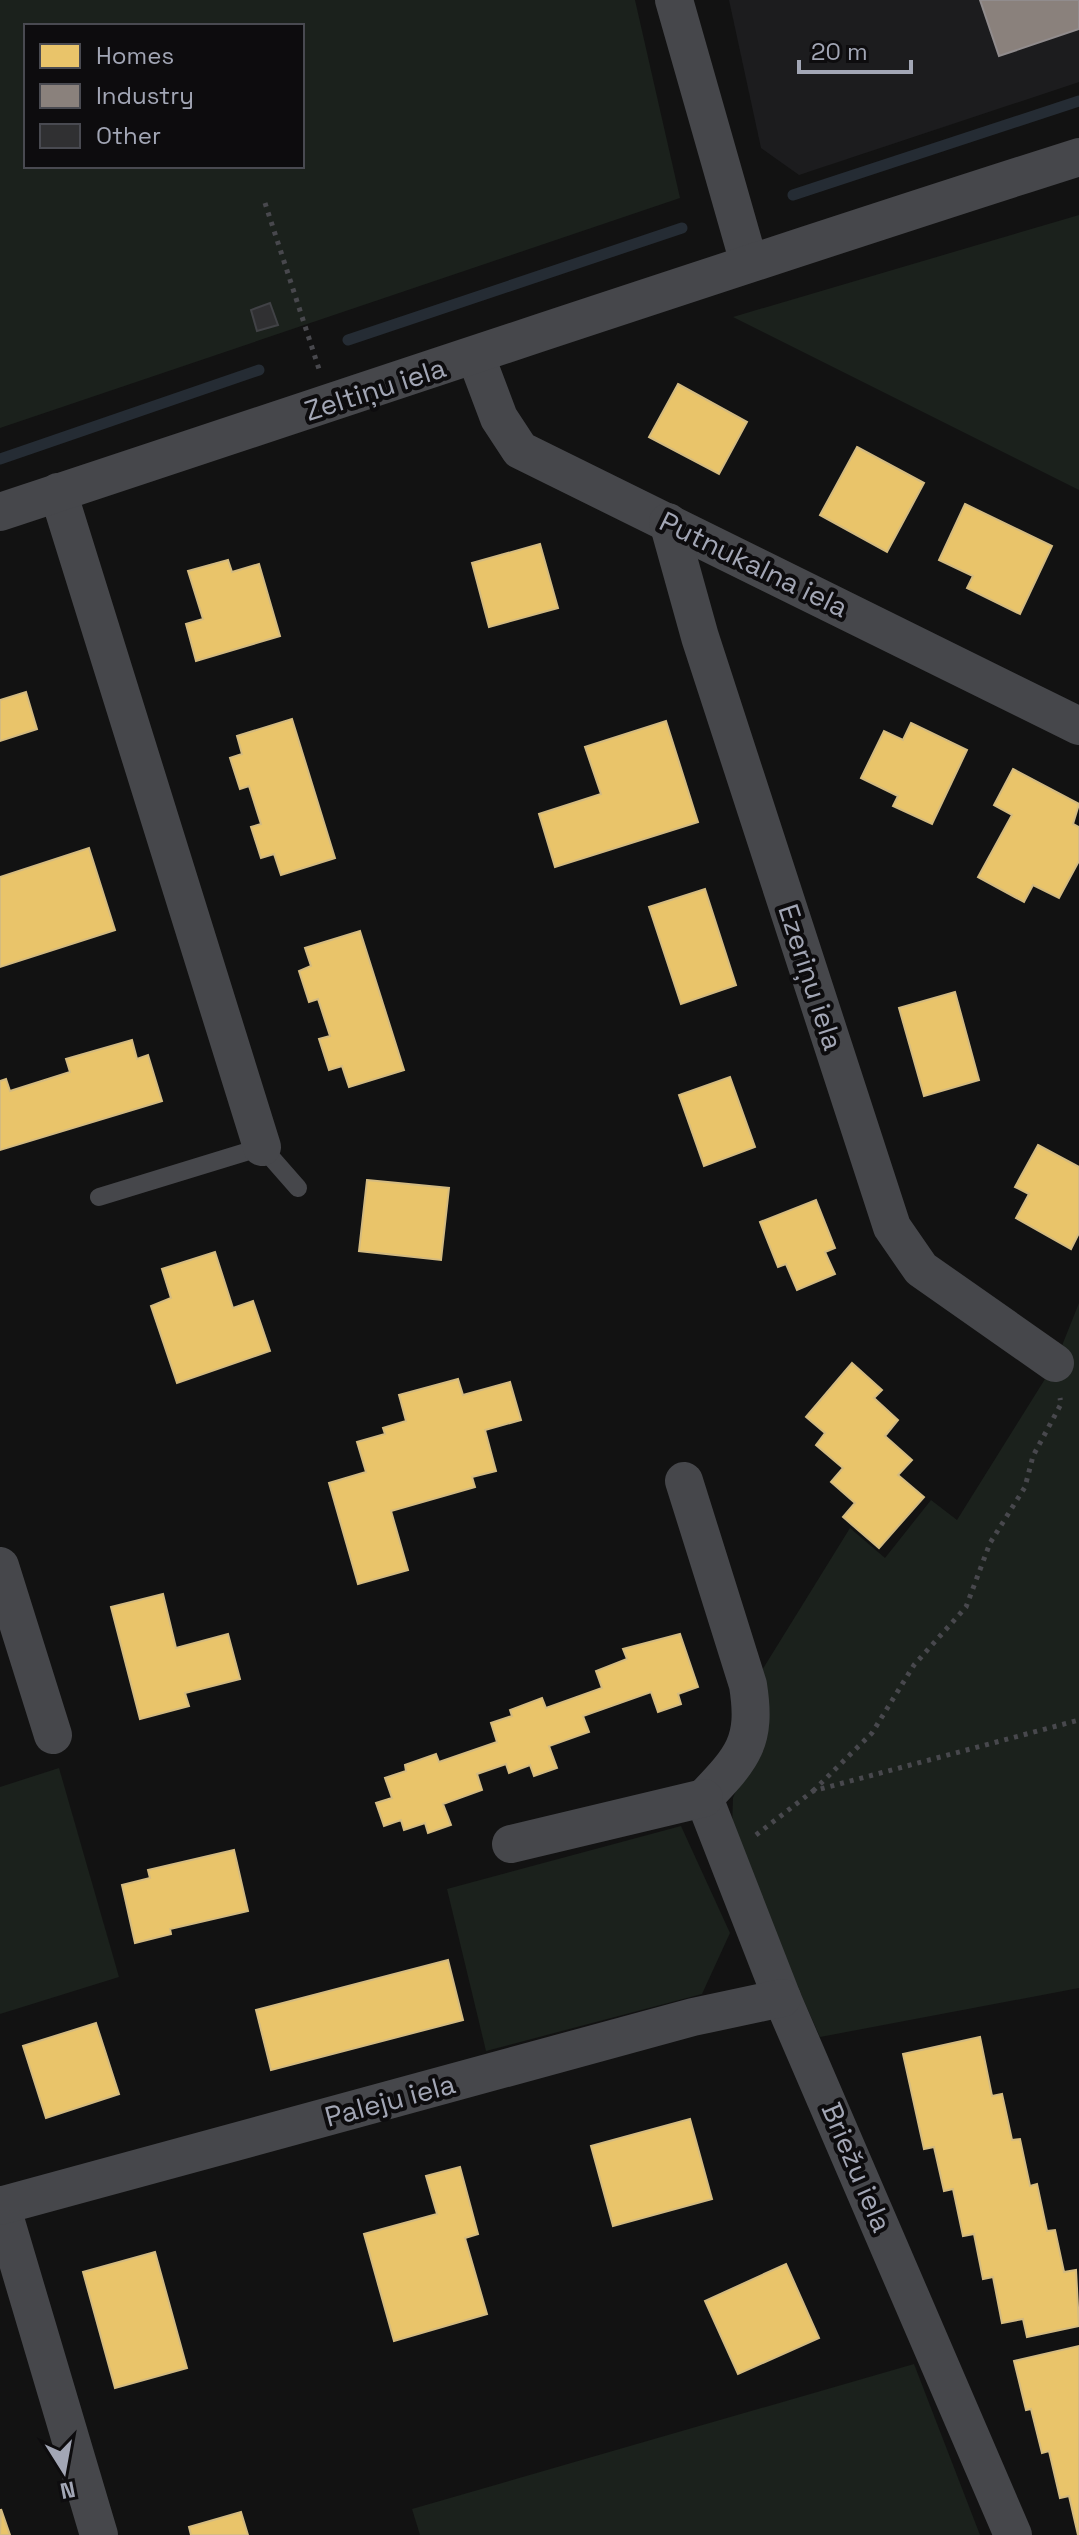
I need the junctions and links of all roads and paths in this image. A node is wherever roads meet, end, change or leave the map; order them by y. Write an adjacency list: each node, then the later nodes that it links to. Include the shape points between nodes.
1 (674, 0): 4 (street)
2 (1079, 157): 4 (street, Zeltiņu iela)
3 (265, 203): 6 (path)
4 (749, 263): 5 (street, Zeltiņu iela)
5 (476, 357): 6 (street, Zeltiņu iela); 9 (street, Putnukalna iela, via 499,418 520,450)
6 (330, 404): 7 (street, Zeltiņu iela)
7 (58, 492): 8 (street, Zeltiņu iela); 11 (street)
8 (0, 512)
9 (668, 522): 10 (street, Putnukalna iela); 14 (street, Ezeriņu iela, via 700,637 892,1227 921,1269)
10 (1079, 726)
11 (262, 1147): 12 (lane); 13 (lane)
12 (298, 1188)
13 (99, 1197)
14 (1055, 1363): 19 (path, via 1061,1404 1033,1456 1025,1487 990,1543 966,1607 914,1665 872,1733)
15 (684, 1481): 20 (street, via 748,1685 753,1717 736,1765)
16 (0, 1566): 18 (street)
17 (1079, 1720): 19 (path)
18 (53, 1735)
19 (813, 1791): 22 (path)
20 (704, 1798): 21 (street); 22 (street, Briežu iela)
21 (511, 1844)
22 (727, 1857): 23 (street, Briežu iela)
23 (782, 1998): 24 (street, Paleju iela, via 693,2017); 26 (street, Briežu iela)
24 (1, 2206): 25 (street)
25 (99, 2535)
26 (1013, 2535)

